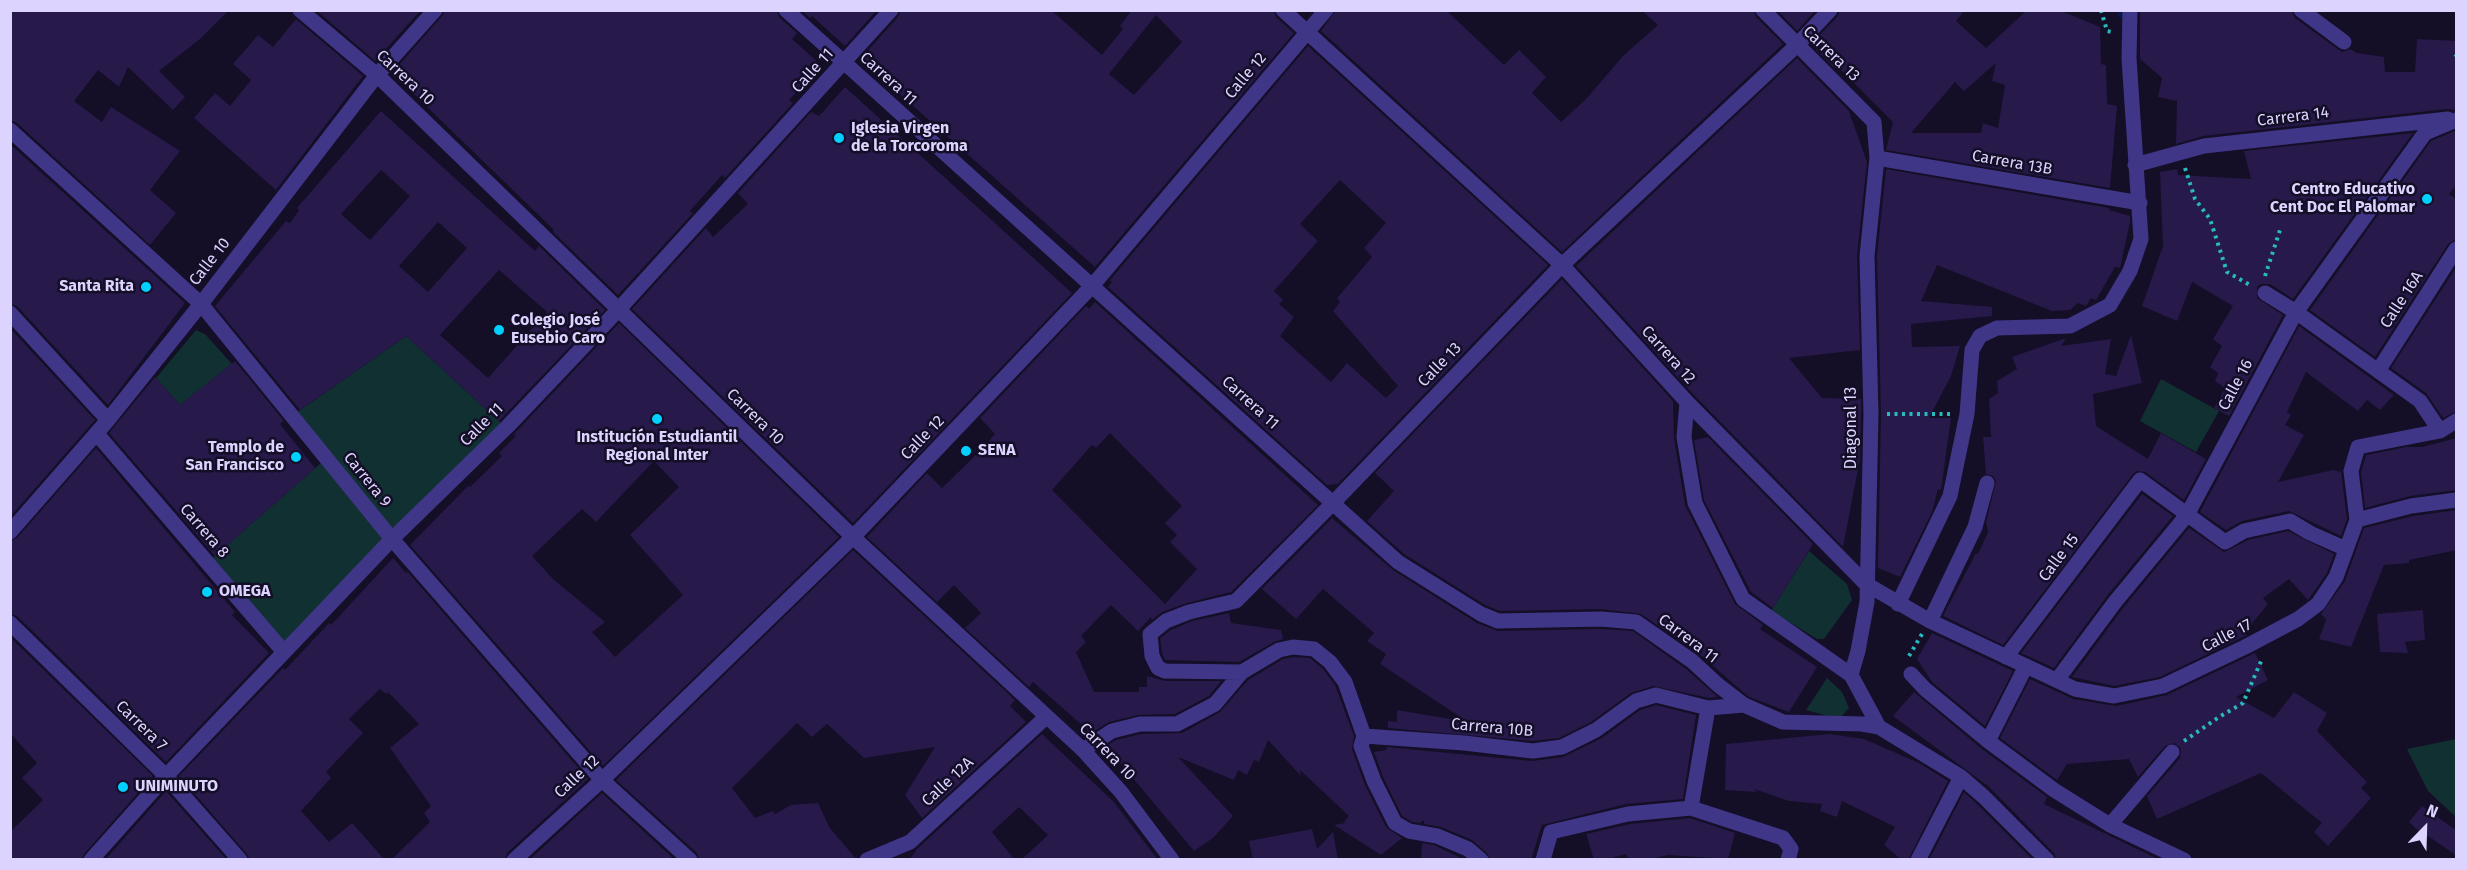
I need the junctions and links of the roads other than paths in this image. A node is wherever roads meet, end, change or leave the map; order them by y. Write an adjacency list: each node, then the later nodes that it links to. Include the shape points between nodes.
1 (300, 10): 15 (street, Carrera 10)
2 (435, 10): 15 (street, Calle 10)
3 (786, 10): 14 (street, Carrera 11)
4 (891, 10): 14 (street, Calle 11)
5 (1283, 10): 11 (street, Carrera 12)
6 (1326, 10): 11 (street, Calle 12)
7 (1763, 10): 13 (street, Carrera 13)
8 (1830, 10): 13 (street, Calle 13)
9 (2130, 10): 20 (street)
10 (2301, 10): 12 (street)
11 (1306, 32): 23 (street, Carrera 12); 24 (street, Calle 12)
12 (2344, 42)
13 (1796, 46): 17 (street, Carrera 13); 23 (street, Calle 13)
14 (844, 63): 24 (street, Carrera 11); 27 (street, Calle 11)
15 (377, 75): 26 (street, Calle 10); 27 (street, Carrera 10)
16 (2457, 119): 20 (street, Carrera 14, via 2204,146); 28 (street, Calle 16, via 2425,133)
17 (1874, 122): 19 (street, Diagonal 13)
18 (10, 130): 26 (street, Carrera 9)
19 (1877, 158): 21 (street, Carrera 13B); 45 (street, Diagonal 13, via 1867,256 1871,414)
20 (2135, 165): 21 (street)
21 (2140, 203): 46 (street, via 2141,239 2130,271 2109,305 2070,326 1997,328 1980,336 1972,351 1967,414 1950,496)
22 (2457, 249): 30 (street, Calle 16A)
23 (1562, 265): 31 (street, Carrera 12); 38 (street, Calle 13)
24 (1092, 286): 38 (street, Carrera 11); 42 (street, Calle 12)
25 (2265, 293): 28 (street)
26 (201, 304): 32 (street, Calle 10); 43 (street, Carrera 9)
27 (619, 309): 42 (street, Carrera 10); 43 (street, Calle 11, via 508,426)
28 (2296, 312): 30 (street); 39 (street, Calle 16)
29 (10, 314): 32 (street)
30 (2378, 371): 34 (street, via 2420,401)
31 (1687, 402): 45 (street, Carrera 12); 54 (street, via 1684,437 1695,503 1743,599)
32 (108, 420): 35 (street, Calle 10)
33 (2457, 422): 34 (street, Calle 17)
34 (2440, 431): 40 (street, Calle 17, via 2358,447 2351,471)
35 (97, 434): 41 (street, Calle 10); 49 (street, Carrera 8)
36 (1987, 483): 47 (street, via 1975,527)
37 (2457, 500): 40 (street)
38 (1334, 503): 52 (street, Calle 13, via 1236,601 1189,612 1166,621 1150,634 1152,656 1158,668 1165,671); 56 (street, Carrera 11, via 1398,562 1481,614 1498,621 1636,622 1692,661)
39 (2187, 515): 44 (street, via 2225,542 2244,531 2290,521); 50 (street, Calle 15, via 2140,480); 55 (street, Calle 16)
40 (2357, 520): 44 (street, Calle 17)
41 (10, 532)
42 (853, 537): 58 (street, Carrera 10); 66 (street, Calle 12)
43 (392, 538): 49 (street, Calle 11); 66 (street, Carrera 9)
44 (2346, 549): 55 (street, Calle 17, via 2336,577 2318,604 2284,627 2188,675 2163,686 2114,696 2075,689)
45 (1866, 584): 46 (street, Carrera 12); 54 (street, Diagonal 13, via 1867,602)
46 (1898, 604): 47 (street, Carrera 12)
47 (1930, 621): 50 (street, Carrera 12)
48 (10, 623): 64 (street, Carrera 7)
49 (284, 652): 64 (street, Calle 11)
50 (2006, 657): 51 (street, Carrera 12)
51 (2026, 666): 55 (street, Carrera 12); 61 (street)
52 (1242, 672): 60 (street, via 1279,650 1314,648 1345,682); 62 (street, via 1215,704 1177,724 1140,724 1112,730)
53 (1911, 674): 61 (street)
54 (1851, 675): 59 (street)
55 (2057, 680)
56 (1744, 705): 57 (street, Carrera 11); 59 (street, Carrera 11, via 1784,722)
57 (1708, 708): 60 (street, Carrera 10B, via 1656,695 1636,701 1596,730 1562,747 1533,752); 67 (street)
58 (1045, 718): 62 (street, Carrera 10); 74 (street, Calle 12A, via 910,842)
59 (1879, 727): 65 (street, Carrera 11)
60 (1364, 735): 76 (street, via 1361,746 1395,823 1468,849)
61 (1988, 741): 68 (street)
62 (1083, 750): 75 (street, Carrera 10, via 1121,792)
63 (2172, 752): 68 (street)
64 (166, 776): 70 (street, Calle 11); 71 (street, Carrera 7)
65 (1961, 777): 78 (street); 79 (street, Carrera 11)
66 (602, 780): 72 (street, Calle 12); 73 (street, Carrera 9)
67 (1691, 808): 69 (street, via 1784,838); 77 (street, via 1628,814 1551,832)
68 (2110, 825): 80 (street)
69 (1789, 854)
70 (91, 860)
71 (240, 860)
72 (514, 860)
73 (690, 860)
74 (867, 860)
75 (1172, 860)
76 (1481, 860)
77 (1543, 860)
78 (1918, 860)
79 (2047, 860)
80 (2184, 860)

